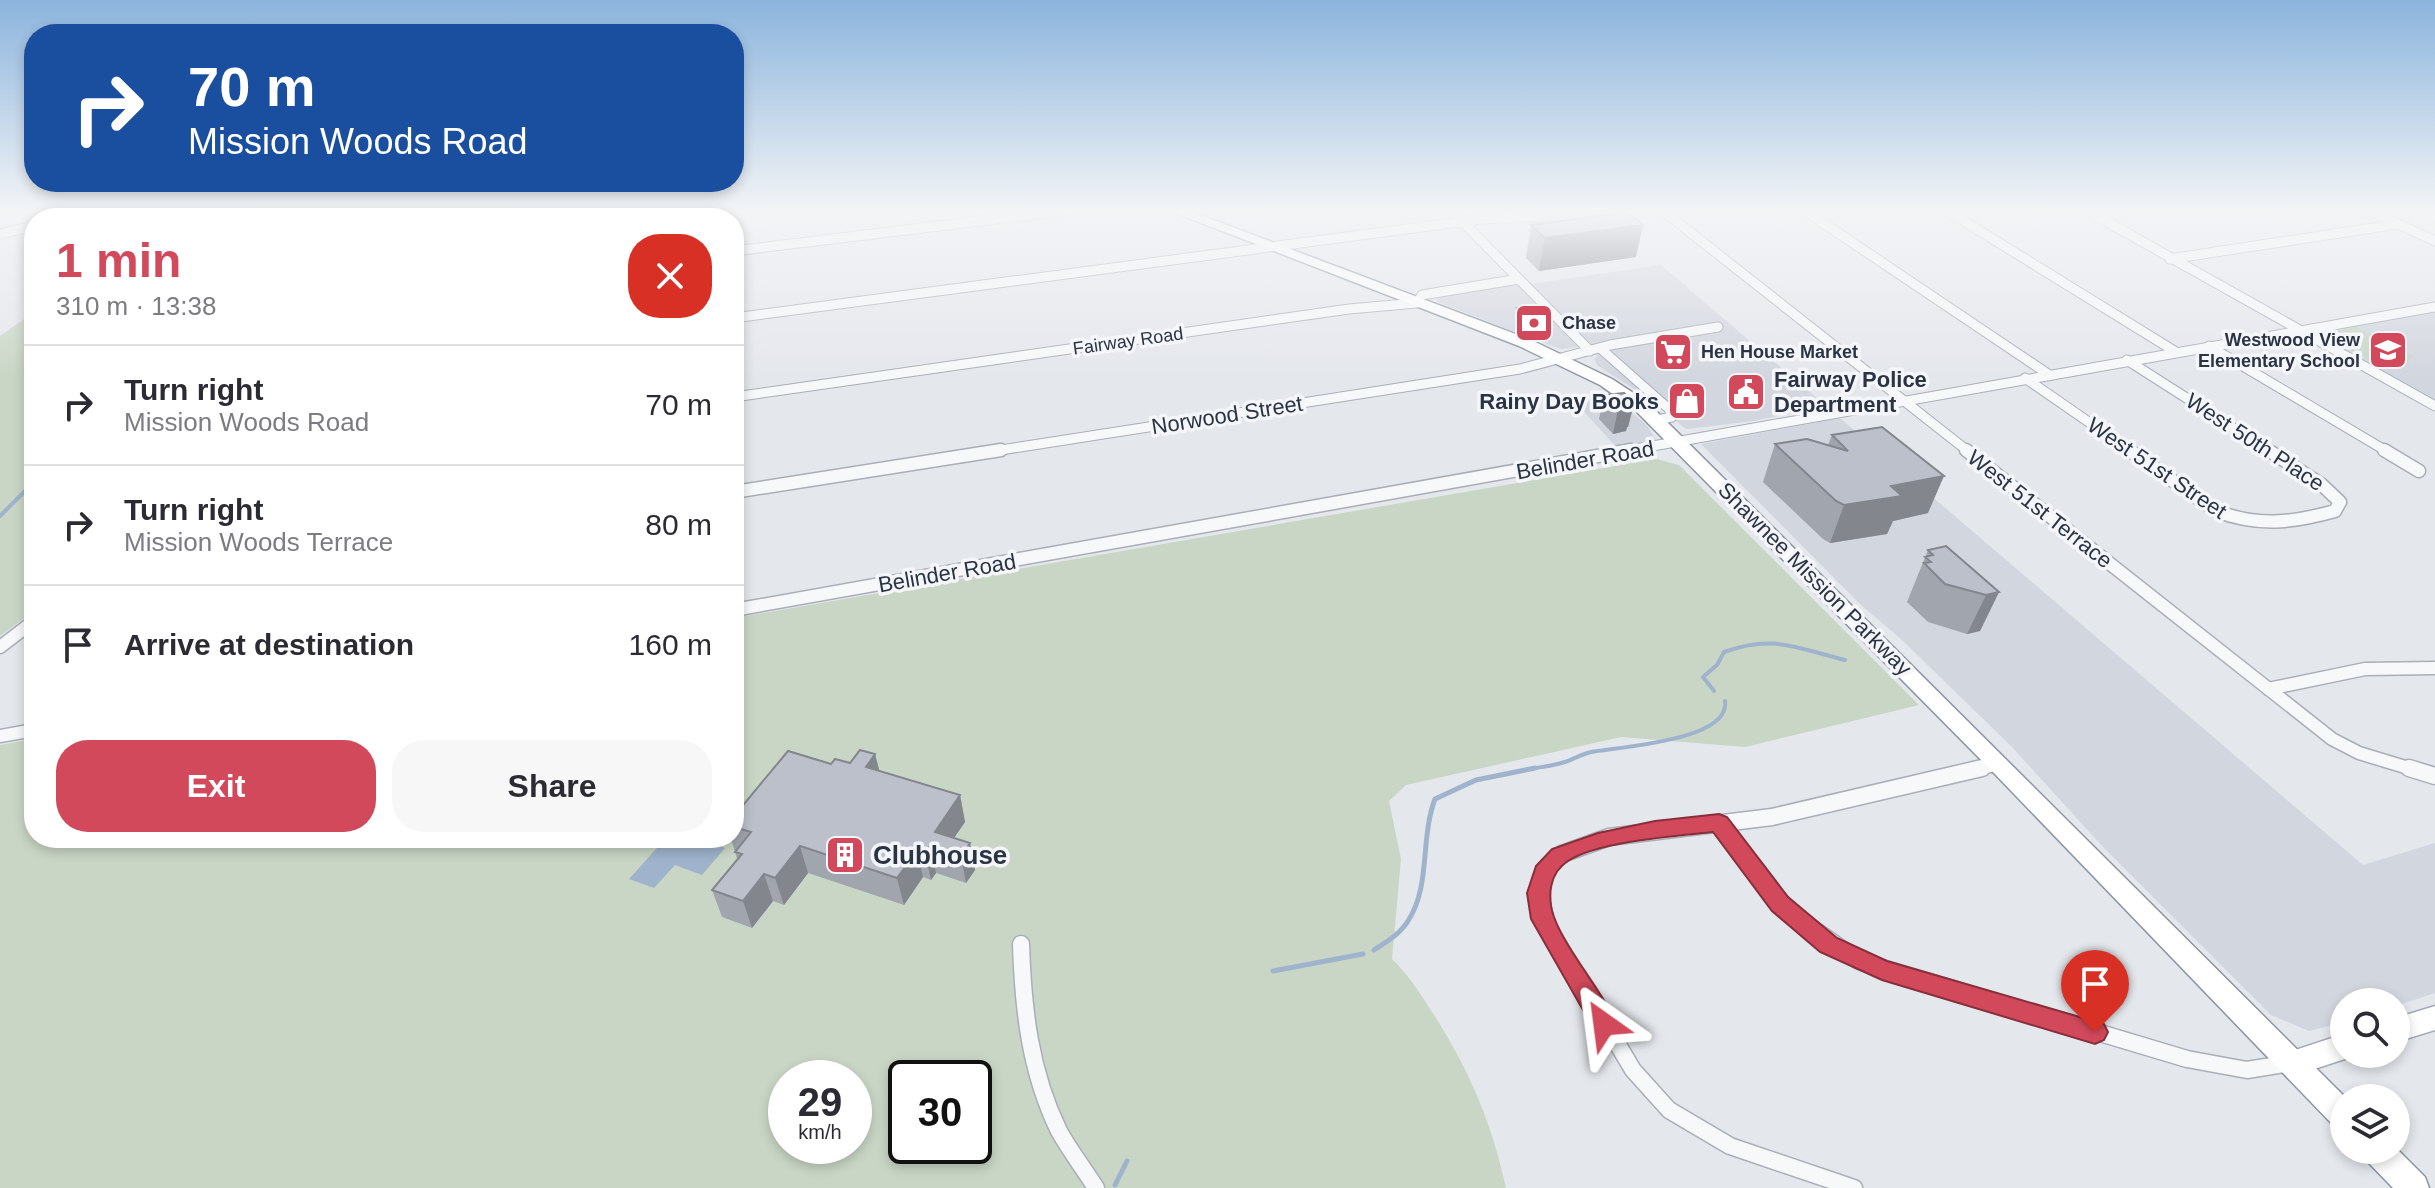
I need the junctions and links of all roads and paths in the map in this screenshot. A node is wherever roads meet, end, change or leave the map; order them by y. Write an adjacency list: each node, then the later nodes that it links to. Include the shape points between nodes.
1 (1131, 265): 13 (street)
2 (1319, 265): 9 (main road, Shawnee Mission Parkway)
3 (1505, 265): 8 (street)
4 (1732, 265): 24 (street, West 51st Terrace)
5 (1886, 265): 21 (street)
6 (2036, 265): 18 (street)
7 (2181, 265): 15 (street)
8 (1519, 279): 10 (street, Fairway Road, via 1422,295); 17 (street)
9 (1387, 291): 10 (main road, Shawnee Mission Parkway); 12 (street)
10 (1417, 303): 12 (street, Fairway Road); 19 (main road, Shawnee Mission Parkway)
11 (2435, 307): 15 (street, Belinder Road)
12 (1363, 308): 23 (street, Fairway Road)
13 (744, 317)
14 (1718, 327): 17 (street, Norwood Street)
15 (2298, 331): 16 (street, Belinder Road); 25 (street)
16 (2209, 346): 18 (street, Belinder Road); 28 (street)
17 (1595, 350): 19 (street, Norwood Street); 26 (street, via 1669,409 1672,417)
18 (2176, 352): 20 (street, Belinder Road)
19 (1563, 360): 26 (main road, Shawnee Mission Parkway, via 1606,382); 29 (street, Norwood Street)
20 (2127, 360): 21 (street, Belinder Road); 30 (street, West 50th Place, via 2321,484 2340,502 2335,511)
21 (2048, 374): 22 (street, Belinder Road)
22 (2025, 378): 24 (street, Belinder Road); 30 (street, West 51st Street, via 2216,511 2260,526)
23 (744, 396)
24 (1902, 399): 27 (street, Belinder Road); 35 (street, West 51st Terrace)
25 (2435, 406)
26 (1657, 420): 27 (main road, Shawnee Mission Parkway)
27 (1679, 441): 31 (street, Belinder Road); 38 (main road, Shawnee Mission Parkway)
28 (2419, 471)
29 (744, 490)
30 (2299, 520)
31 (744, 608)
32 (24, 629): 33 (street)
33 (0, 647)
34 (2435, 668): 35 (street, via 2365,669)
35 (2268, 689): 39 (street, West 51st Terrace, via 2332,739 2359,753)
36 (24, 732): 37 (street)
37 (0, 736)
38 (1999, 764): 40 (street, via 1771,817); 45 (main road, Shawnee Mission Parkway)
39 (2435, 776)
40 (1719, 823): 45 (street, via 1795,919 1859,961 2187,1059 2247,1070); 49 (street, via 1598,841 1560,855 1544,873 1538,893 1543,919 1633,1070 1669,1110 1730,1146)
41 (1021, 944): 48 (street, via 1023,1010 1037,1082 1059,1131)
42 (2435, 1018): 43 (main road)
43 (2410, 1026)
44 (2330, 1051): 45 (main road)
45 (2293, 1063): 46 (main road, Shawnee Mission Parkway)
46 (2330, 1101)
47 (2391, 1164): 50 (main road)
48 (1096, 1188)
49 (1854, 1188)
50 (2414, 1188)

